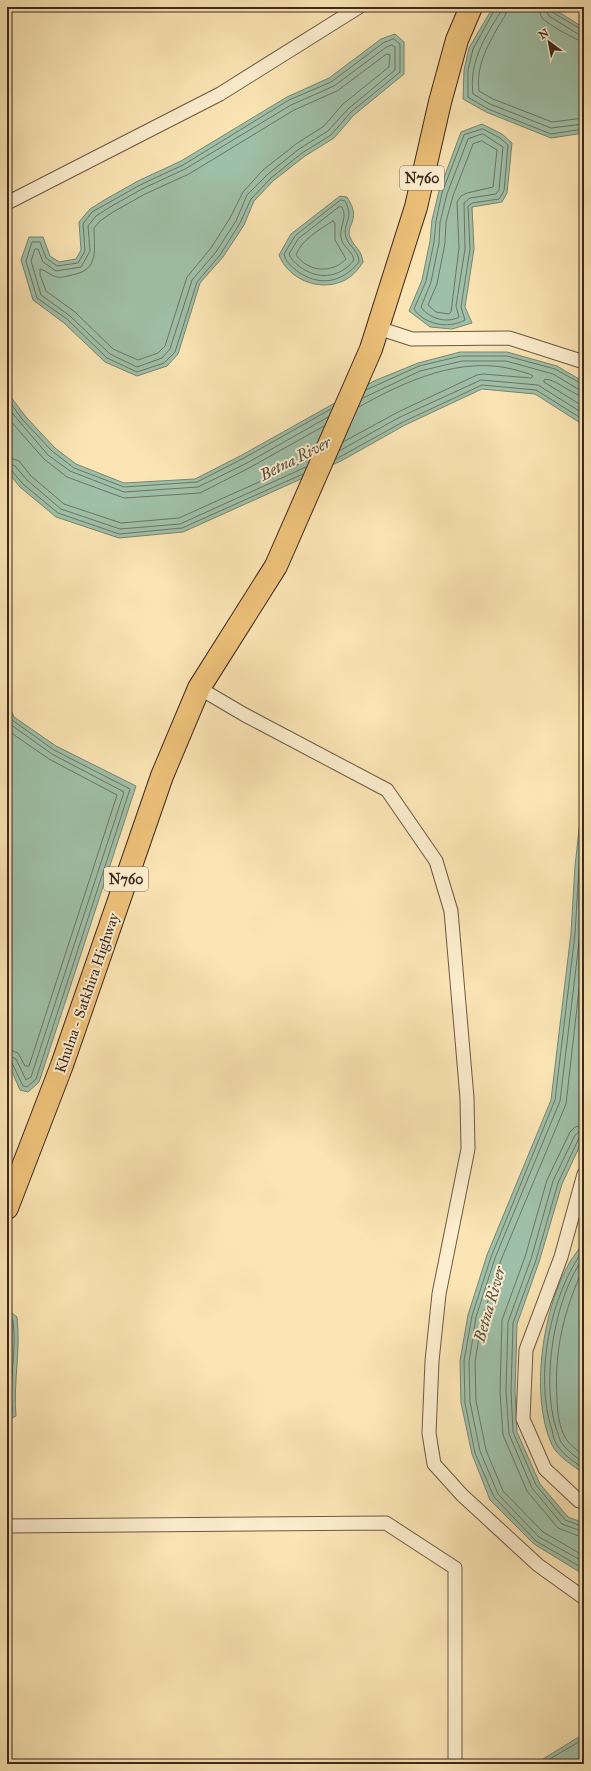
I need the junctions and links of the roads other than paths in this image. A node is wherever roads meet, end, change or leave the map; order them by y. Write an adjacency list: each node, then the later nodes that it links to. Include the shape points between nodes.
1 (359, 7): 3 (street, via 220,94)
2 (470, 7): 4 (highway, N760, via 457,40 416,207)
3 (8, 202)
4 (378, 328): 5 (street, via 412,339 509,338); 6 (highway, Khulna - Satkhira Highway / N760, via 276,566)
5 (584, 362)
6 (199, 688): 8 (highway, Khulna - Satkhira Highway / N760, via 162,776 62,1065); 11 (street, via 387,790 436,861 451,911 467,1098 468,1149 439,1294 432,1354 429,1433 434,1464 462,1495 538,1565)
7 (584, 1174): 9 (street, via 561,1257 526,1350 523,1419 545,1469 578,1501)
8 (7, 1208)
9 (584, 1502)
10 (7, 1526): 12 (street, via 386,1523 455,1568)
11 (584, 1598)
12 (455, 1764)

